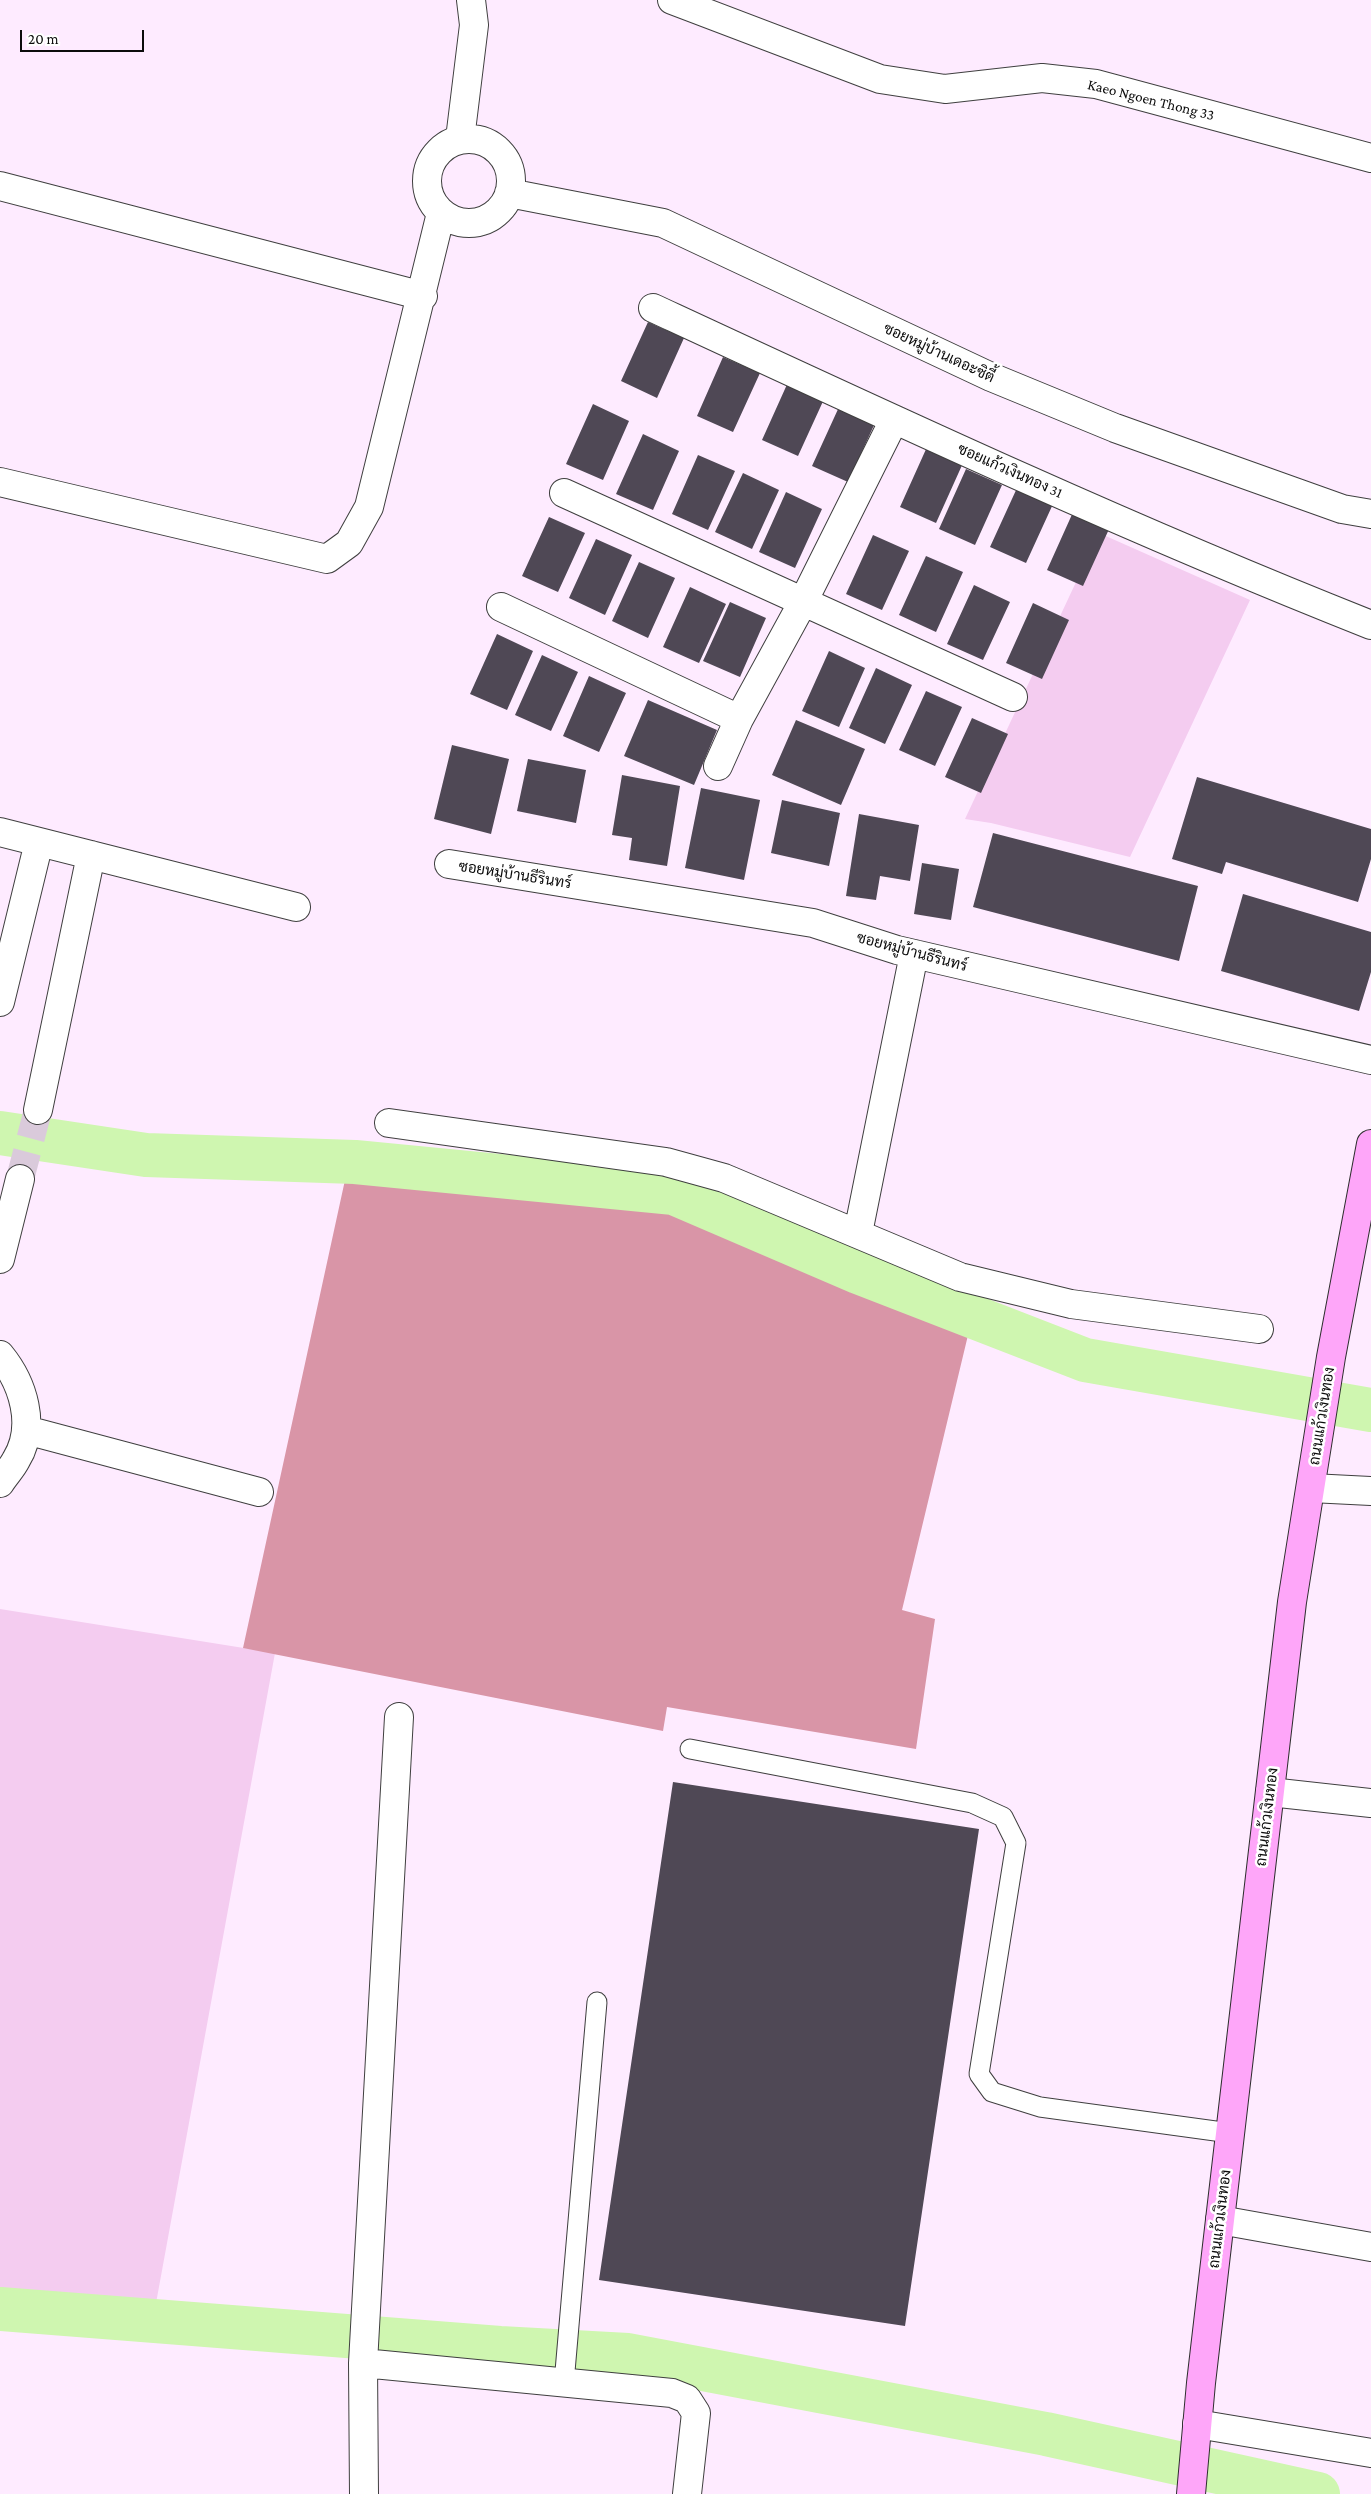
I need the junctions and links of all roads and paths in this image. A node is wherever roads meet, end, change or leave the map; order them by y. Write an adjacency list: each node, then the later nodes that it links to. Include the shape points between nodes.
1 (471, 0): 3 (street, via 474,25)
2 (672, 0): 4 (street, Kaeo Ngoen Thong 33, via 880,79 946,89 1042,78 1096,84)
3 (460, 140): 6 (street, via 488,143 500,152 508,164); 7 (street, via 437,152 426,177 432,203)
4 (1371, 158)
5 (0, 186): 8 (street)
6 (510, 193): 7 (street, via 493,216 480,222 466,223); 13 (street, ซอยหมู่บ้านเดอะซิตี้, via 663,224 991,377 1115,428 1342,509)
7 (441, 213): 8 (street)
8 (423, 296): 11 (street, via 369,507 349,543 327,559)
9 (653, 308): 10 (street, ซอยแก้วเงินทอง 31)
10 (894, 420): 14 (street); 16 (street, ซอยแก้วเงินทอง 31, via 1244,575)
11 (0, 482)
12 (564, 493): 14 (street)
13 (1371, 514)
14 (803, 602): 17 (street); 18 (street)
15 (501, 607): 18 (street)
16 (1371, 625)
17 (1013, 697)
18 (739, 719): 19 (street)
19 (718, 766)
20 (0, 832): 21 (street)
21 (39, 842): 22 (street); 26 (street)
22 (91, 855): 24 (street); 28 (street)
23 (449, 864): 25 (street, ซอยหมู่บ้านธีรินทร์, via 813,923)
24 (296, 907)
25 (914, 954): 27 (street, ซอยหมู่บ้านธีรินทร์); 32 (street)
26 (0, 1002)
27 (1371, 1060)
28 (38, 1110)
29 (389, 1123): 32 (street, via 666,1162 724,1178)
30 (1371, 1144): 33 (street, ถนนแก้วเงินทอง)
31 (20, 1179): 34 (street)
32 (858, 1233): 35 (street, via 960,1276 1071,1304)
33 (1362, 1238): 39 (street, ถนนแก้วเงินทอง, via 1331,1357)
34 (0, 1259)
35 (1260, 1329)
36 (0, 1355): 37 (street, via 14,1372 24,1400)
37 (26, 1430): 38 (street, via 17,1459); 41 (street)
38 (0, 1483)
39 (1311, 1488): 40 (street); 44 (street, ถนนแก้วเงินทอง, via 1292,1602)
40 (1371, 1491)
41 (259, 1492)
42 (400, 1717): 50 (street)
43 (690, 1749): 47 (lane, via 972,1803 1003,1817 1016,1843 979,2074 992,2092 1040,2107)
44 (1270, 1792): 45 (street); 47 (street, ถนนแก้วเงินทอง)
45 (1371, 1803)
46 (597, 2002): 51 (lane)
47 (1230, 2133): 48 (street, ถนนแก้วเงินทอง)
48 (1220, 2220): 49 (street); 52 (street, ถนนแก้วเงินทอง)
49 (1371, 2248)
50 (363, 2363): 51 (street); 54 (street)
51 (564, 2382): 55 (street, via 672,2393 687,2399 696,2413)
52 (1197, 2424): 53 (street); 56 (street, ถนนแก้วเงินทอง)
53 (1371, 2453)
54 (364, 2494)
55 (687, 2494)
56 (1192, 2494)

